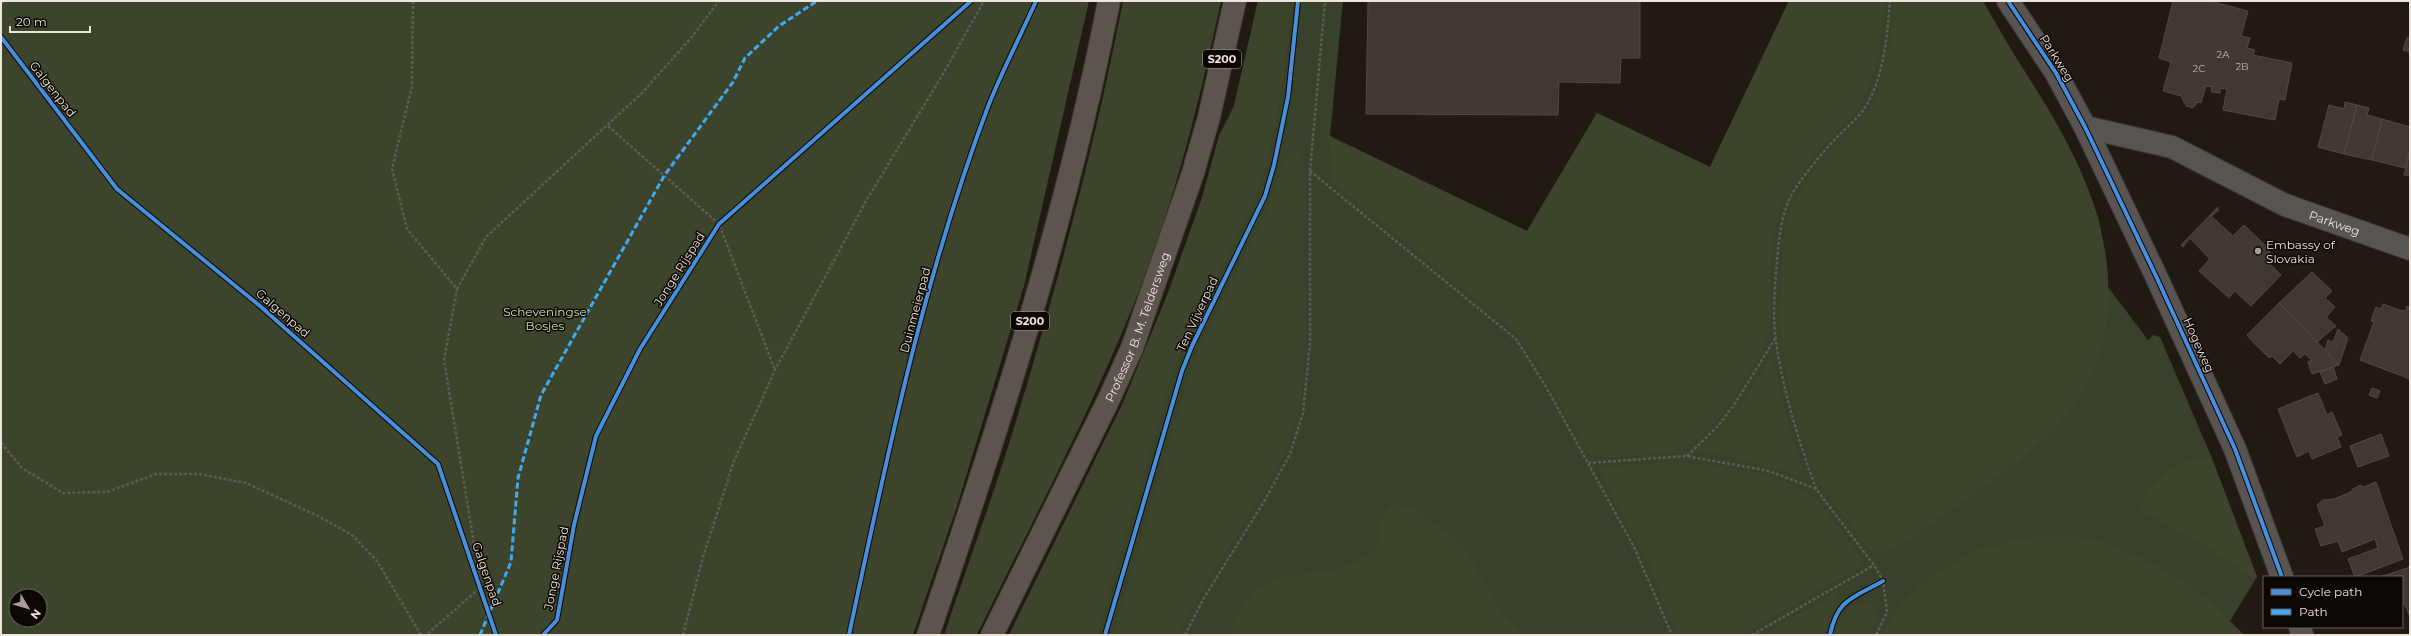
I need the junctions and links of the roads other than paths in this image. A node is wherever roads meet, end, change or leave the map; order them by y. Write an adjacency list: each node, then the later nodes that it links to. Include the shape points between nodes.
1 (1109, 1): 7 (main road, S200, via 1074,158 1032,315)
2 (1235, 1): 8 (main road, Professor B. M. Teldersweg / S200, via 1209,117 1193,173 1132,348)
3 (2008, 1): 4 (street, Parkweg, via 2056,74)
4 (2085, 127): 5 (street, Parkweg, via 2172,147 2286,205); 6 (street, Hogeweg, via 2235,449)
5 (2410, 249)
6 (2282, 576)
7 (928, 635)
8 (992, 635)

